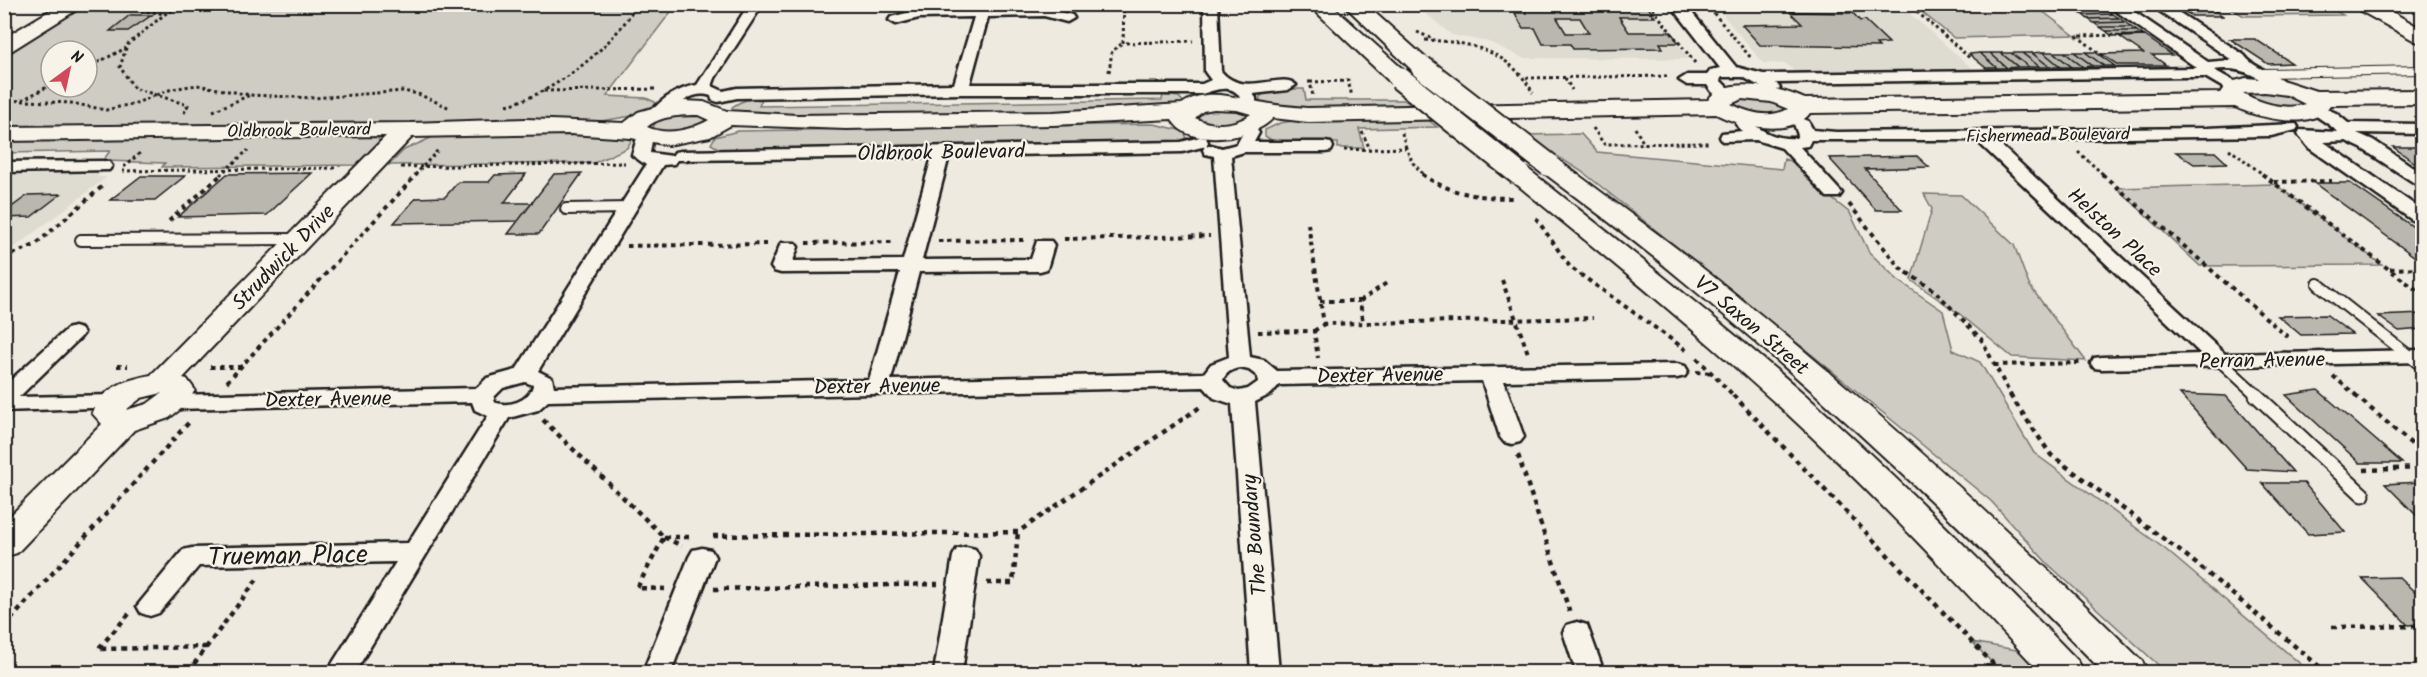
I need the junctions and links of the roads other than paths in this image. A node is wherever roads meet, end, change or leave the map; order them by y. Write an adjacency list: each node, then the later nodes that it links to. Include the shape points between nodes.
1 (76, 4): 14 (street)
2 (756, 4): 24 (street, via 706,78)
3 (1211, 4): 21 (street, via 1213,72)
4 (1318, 4): 56 (street, V7 Saxon Street, bridge, via 1399,78)
5 (1353, 4): 56 (street, V7 Saxon Street, bridge, via 1422,67)
6 (1677, 4): 16 (street)
7 (2113, 4): 17 (street)
8 (2156, 4): 15 (street, via 2239,58)
9 (2362, 4): 13 (street)
10 (982, 13): 11 (street, via 1044,12); 12 (street, via 918,14); 25 (street)
11 (1067, 18)
12 (896, 20)
13 (2422, 38)
14 (4, 47)
15 (2246, 67): 17 (street, Fishermead Boulevard, via 2214,64); 19 (street)
16 (1730, 70): 23 (street, via 1749,73); 27 (street, via 1716,73)
17 (2207, 70): 23 (street, Fishermead Boulevard); 28 (street)
18 (2422, 70): 19 (lane)
19 (2262, 73): 26 (street)
20 (1687, 80): 27 (street)
21 (1222, 82): 32 (street); 34 (street)
22 (1288, 85): 34 (street)
23 (1769, 87): 27 (street, Fishermead Boulevard, via 1756,92); 36 (street, Fishermead Boulevard)
24 (703, 89): 33 (street, via 677,96); 35 (street, via 717,93)
25 (961, 89): 32 (street, Oldbrook Boulevard, via 1107,88); 35 (street, Oldbrook Boulevard, via 737,93)
26 (2284, 89): 28 (street, Fishermead Boulevard, via 2246,85); 30 (street, Fishermead Boulevard)
27 (1720, 94): 37 (street, Fishermead Boulevard, via 1584,111 1506,112); 38 (street, Fishermead Boulevard)
28 (2235, 94): 31 (street, Fishermead Boulevard); 36 (street, Fishermead Boulevard)
29 (2422, 97): 30 (street, Fishermead Boulevard)
30 (2315, 104): 31 (street, Fishermead Boulevard, via 2306,113); 42 (street)
31 (2268, 110): 39 (street, via 2272,117)
32 (1194, 116): 34 (street, Oldbrook Boulevard, via 1214,131); 35 (street, Oldbrook Boulevard, via 760,122); 49 (street, Oldbrook Boulevard, via 1182,147); 50 (street, via 1206,148)
33 (649, 117): 35 (street, Oldbrook Boulevard, via 678,137); 41 (street, Oldbrook Boulevard, via 592,126 459,119); 52 (street, via 641,154)
34 (1250, 117): 37 (street, Oldbrook Boulevard, via 1308,115); 48 (street); 50 (street)
35 (712, 118): 51 (street, via 690,150)
36 (1800, 119): 38 (street, Fishermead Boulevard, via 1762,120); 45 (street, Fishermead Boulevard); 47 (street, via 1802,142)
37 (1408, 121)
38 (1750, 126): 46 (street); 47 (street, via 1772,142)
39 (2290, 127): 44 (street); 45 (street, Fishermead Boulevard, via 2207,133)
40 (2422, 129): 42 (street)
41 (405, 131): 43 (street, Oldbrook Boulevard); 61 (street, Strudwick Drive)
42 (2346, 132): 44 (street, via 2340,138); 55 (street)
43 (4, 134)
44 (2308, 135): 60 (street, via 2315,144)
45 (1981, 136): 68 (street, Helston Place)
46 (1728, 137)
47 (1788, 145): 57 (street)
48 (1325, 147)
49 (942, 152): 51 (street, Oldbrook Boulevard); 65 (street)
50 (1222, 153): 70 (street)
51 (681, 156): 52 (street, Oldbrook Boulevard)
52 (655, 166): 59 (street)
53 (4, 167): 54 (street)
54 (111, 169)
55 (2422, 180)
56 (1526, 181): 98 (street, V7 Saxon Street, via 1650,278 1792,401); 99 (street, V7 Saxon Street, via 1686,269 1823,384 1943,493)
57 (1833, 193)
58 (566, 208): 59 (lane)
59 (630, 208): 74 (street)
60 (2422, 218)
61 (300, 239): 62 (lane); 78 (street, Strudwick Drive)
62 (81, 240)
63 (1042, 241): 65 (street, via 1040,265)
64 (788, 247): 65 (street, via 781,267)
65 (912, 268): 76 (street)
66 (2318, 284): 69 (lane)
67 (74, 333): 80 (street)
68 (2219, 360): 69 (street, Perran Avenue); 71 (street, Perran Avenue); 86 (lane)
69 (2418, 360)
70 (1240, 362): 75 (street, via 1262,368); 77 (street, via 1217,369)
71 (2102, 363)
72 (1677, 371): 73 (street, Dexter Avenue)
73 (1490, 373): 75 (street, Dexter Avenue); 85 (street)
74 (524, 375): 79 (street, via 504,379); 81 (street, via 544,383)
75 (1270, 378): 77 (street, via 1260,393)
76 (879, 385): 77 (street, Dexter Avenue); 81 (street, Dexter Avenue)
77 (1225, 390): 96 (street, The Boundary)
78 (167, 392): 79 (street, Dexter Avenue, via 208,401); 83 (street, via 157,412)
79 (483, 395): 84 (street, via 481,400 487,409)
80 (4, 399)
81 (534, 400): 84 (street, Dexter Avenue)
82 (4, 404): 83 (street)
83 (119, 411): 88 (street)
84 (502, 412): 89 (street, Trueman Place)
85 (1512, 437)
86 (2363, 495)
87 (704, 543): 94 (street)
88 (4, 544)
89 (414, 552): 91 (street, Trueman Place, via 192,557); 93 (street, Trueman Place)
90 (966, 556): 95 (street)
91 (150, 606)
92 (1576, 632): 97 (street)
93 (341, 672)
94 (657, 672)
95 (948, 672)
96 (1265, 672)
97 (1590, 672)
98 (2064, 672)
99 (2128, 672)

